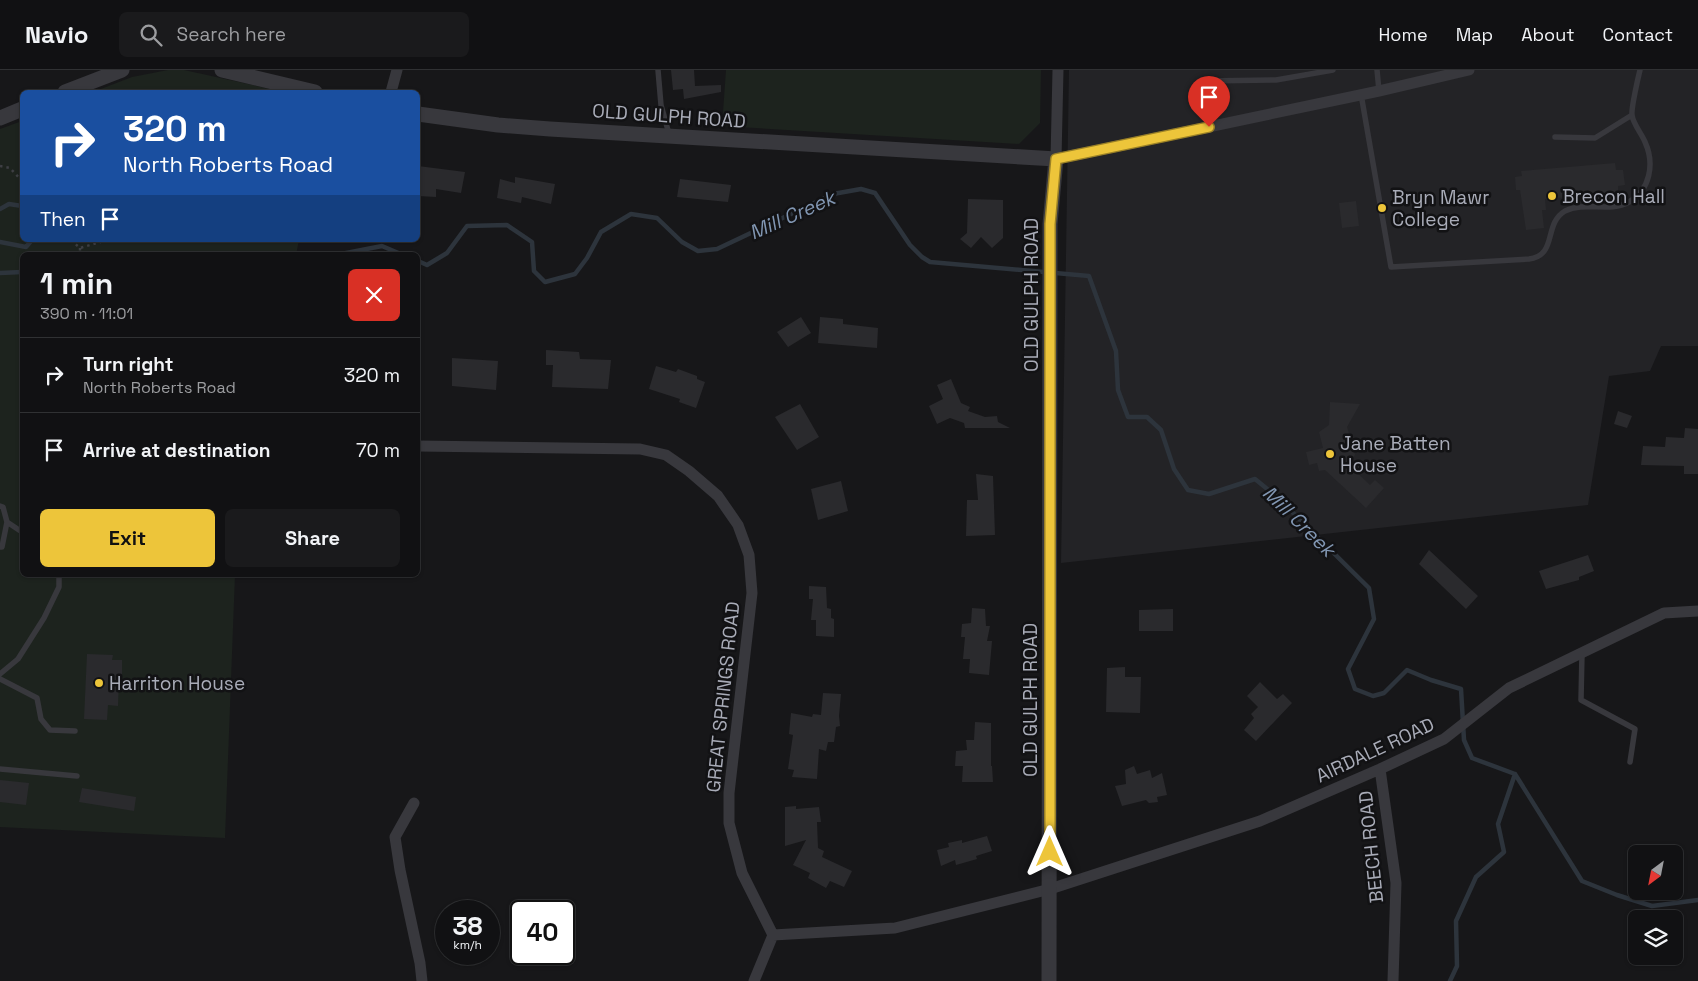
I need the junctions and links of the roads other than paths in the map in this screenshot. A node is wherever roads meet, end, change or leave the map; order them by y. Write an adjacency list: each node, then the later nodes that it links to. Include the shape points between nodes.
1 (122, 70): 11 (street)
2 (222, 70): 12 (street)
3 (397, 70): 13 (street)
4 (658, 70): 20 (lane, via 661,105)
5 (1058, 70): 22 (street)
6 (1333, 70): 10 (lane, via 1276,80)
7 (1378, 70): 14 (lane)
8 (1469, 70): 14 (street)
9 (1640, 70): 18 (lane)
10 (1204, 81)
11 (70, 90)
12 (307, 90)
13 (392, 90)
14 (1379, 91): 15 (street)
15 (1361, 94): 18 (lane, via 1391,267 1535,258 1547,247 1550,231 1563,212 1573,208 1616,207 1628,202 1639,194 1651,169 1650,155); 22 (street)
16 (20, 110): 19 (street)
17 (420, 114): 20 (street, OLD GULPH ROAD, via 498,125)
18 (1632, 115): 21 (lane, via 1595,138)
19 (0, 118)
20 (669, 136): 22 (street, OLD GULPH ROAD)
21 (1555, 137)
22 (1056, 159): 39 (street, OLD GULPH ROAD, via 1050,224)
23 (420, 446): 40 (street, GREAT SPRINGS ROAD, via 640,449 666,455 718,496 738,526 749,555 752,593 729,793 729,823 742,873)
24 (0, 506): 25 (lane, via 4,507)
25 (7, 522): 26 (lane); 27 (lane)
26 (20, 531)
27 (0, 547)
28 (59, 577): 31 (lane, via 59,587 44,618 18,659)
29 (1698, 611): 30 (street, AIRDALE ROAD, via 1664,613)
30 (1582, 653): 34 (lane, via 1581,700 1635,729); 36 (street, AIRDALE ROAD, via 1509,688 1444,739)
31 (0, 674)
32 (0, 679): 33 (lane, via 37,698 41,719 50,730)
33 (75, 731)
34 (1630, 762)
35 (0, 769): 37 (lane)
36 (1380, 769): 39 (street, AIRDALE ROAD, via 1260,821); 44 (street, BEECH ROAD, via 1396,883)
37 (77, 776)
38 (414, 804): 41 (street, via 395,837)
39 (1050, 889): 40 (street, via 895,928); 43 (street, OLD GULPH ROAD)
40 (774, 935): 42 (street)
41 (422, 981)
42 (754, 981)
43 (1049, 981)
44 (1393, 981)

